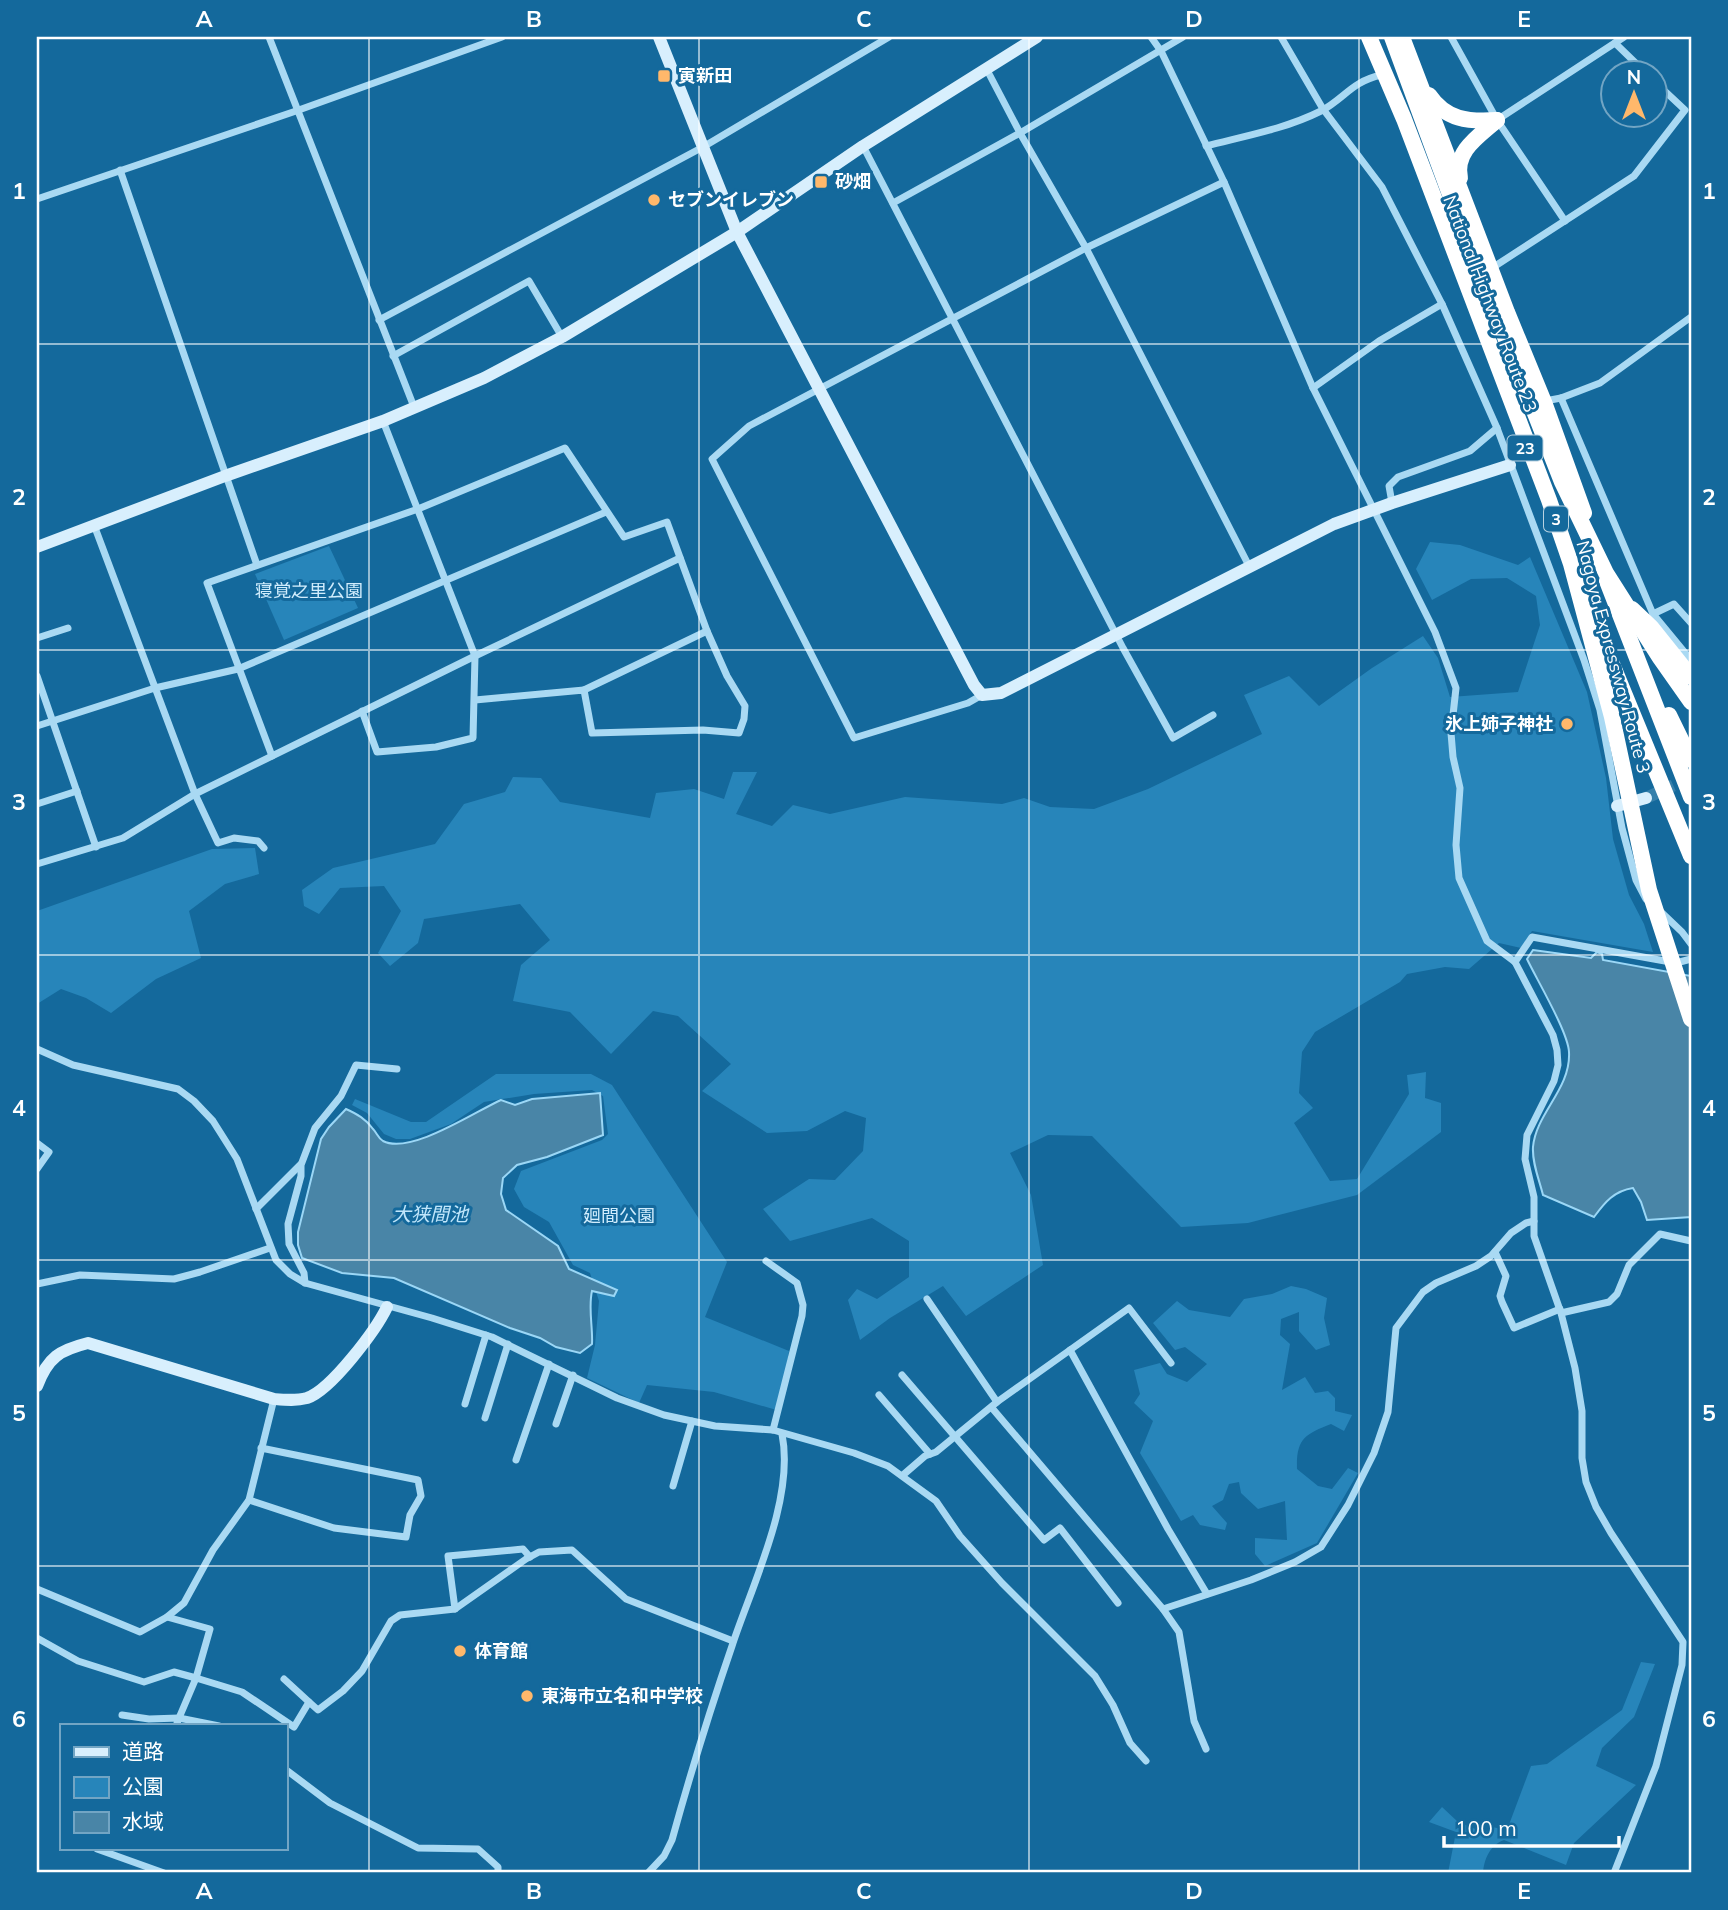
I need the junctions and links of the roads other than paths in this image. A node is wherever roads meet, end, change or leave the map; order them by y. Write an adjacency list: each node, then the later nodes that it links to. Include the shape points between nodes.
1 (269, 37): 22 (street)
2 (502, 37): 22 (street)
3 (659, 37): 27 (street)
4 (889, 37): 27 (street)
5 (1037, 37): 17 (street)
6 (1151, 37): 15 (street)
7 (1183, 37): 15 (street)
8 (1281, 37): 21 (street)
9 (1368, 37): 18 (highway, National Highway Route 23 / 23); 99 (highway, Nagoya Expressway Route 3 / 3, bridge, via 1409,131 1571,564 1612,717 1649,890)
10 (1392, 37): 62 (highway, Nagoya Expressway Route 3 / 3, bridge, via 1544,439)
11 (1402, 37): 19 (highway, National Highway Route 23 / 23)
12 (1451, 37): 23 (street)
13 (1624, 37): 14 (street)
14 (1615, 43): 16 (street); 23 (street)
15 (1161, 51): 24 (street); 26 (street)
16 (1633, 60)
17 (986, 68): 24 (street); 25 (street)
18 (1381, 75): 21 (street, via 1363,80); 94 (highway, National Highway Route 23 / 23, via 1547,505)
19 (1420, 82): 23 (highway, via 1437,107 1457,120); 31 (highway, National Highway Route 23 / 23)
20 (1668, 94): 33 (street, via 1685,110 1634,176)
21 (1323, 109): 26 (street, via 1282,127); 37 (street, via 1382,187)
22 (296, 111): 28 (street); 40 (street)
23 (1497, 120): 31 (highway, via 1461,153 1458,170); 33 (street)
24 (1020, 133): 32 (street); 35 (street)
25 (863, 146): 32 (street); 34 (street)
26 (1206, 146): 29 (street)
27 (703, 147): 34 (street); 40 (street)
28 (120, 170): 30 (street); 51 (street)
29 (1224, 182): 35 (street); 43 (street)
30 (37, 199)
31 (1465, 201): 36 (highway, National Highway Route 23 / 23)
32 (893, 204): 38 (street)
33 (1565, 220): 36 (street)
34 (737, 232): 41 (street); 44 (street)
35 (1086, 248): 38 (street); 60 (street)
36 (1491, 269): 46 (highway, National Highway Route 23 / 23)
37 (1442, 304): 43 (street); 49 (street)
38 (954, 317): 44 (street); 68 (street)
39 (1691, 317): 45 (street, via 1600,383)
40 (379, 320): 42 (street)
41 (562, 337): 42 (street, via 529,281); 47 (street, via 484,378)
42 (393, 356): 47 (street)
43 (1313, 388): 54 (street)
44 (818, 390): 77 (street); 77 (street, via 749,426 712,459 855,738)
45 (1562, 398): 46 (street); 63 (street)
46 (1544, 402): 64 (highway, National Highway Route 23 / 23)
47 (414, 407): 48 (street)
48 (383, 421): 51 (street); 53 (street)
49 (1497, 428): 50 (street); 52 (street, via 1470,451 1398,477 1389,486)
50 (1510, 465): 52 (street); 91 (street, via 1600,710)
51 (225, 476): 56 (street); 59 (street)
52 (1392, 503): 54 (street)
53 (418, 509): 55 (street, via 565,448); 59 (street); 61 (street)
54 (1375, 510): 60 (street, via 1334,524); 98 (street, via 1435,632 1456,688 1451,733 1460,788 1459,878 1487,941)
55 (606, 512): 58 (street, via 624,537 667,522); 61 (street)
56 (94, 525): 57 (street); 75 (street)
57 (37, 547)
58 (680, 558): 67 (street); 70 (street)
59 (257, 565): 72 (street, via 207,583)
60 (1249, 566): 68 (street)
61 (444, 579): 70 (street); 72 (street)
62 (1622, 600): 74 (highway, bridge, via 1651,627); 79 (highway, Nagoya Expressway Route 3 / 3, bridge)
63 (1653, 614): 65 (street, via 1674,604); 71 (street)
64 (1622, 622): 85 (highway); 88 (highway, National Highway Route 23 / 23)
65 (1691, 623)
66 (68, 628): 69 (street)
67 (707, 631): 76 (street); 76 (street, via 745,706 739,733 592,733)
68 (1116, 634): 77 (street, via 1001,692); 81 (street, via 1173,738)
69 (37, 639)
70 (475, 656): 78 (street); 80 (street)
71 (1691, 660)
72 (238, 669): 75 (street); 84 (street)
73 (37, 676): 82 (street)
74 (1691, 677)
75 (155, 688): 82 (street); 87 (street)
76 (584, 690): 78 (street)
77 (982, 695)
78 (475, 700): 80 (street, via 473,738 436,747 377,752)
79 (1691, 702)
80 (362, 711): 84 (street)
81 (1213, 715)
82 (53, 721): 83 (street); 86 (street)
83 (37, 726)
84 (272, 756): 87 (street)
85 (1691, 760)
86 (77, 791): 90 (street); 92 (street)
87 (195, 794): 92 (street, via 123,838); 93 (street, via 218,843 234,838 258,841)
88 (1691, 797)
89 (1646, 798): 91 (street)
90 (37, 804)
91 (1618, 806): 96 (street, via 1644,897)
92 (96, 847): 95 (street)
93 (264, 848)
94 (1691, 856)
95 (37, 864)
96 (1691, 944)
97 (1691, 959): 98 (street, via 1676,963 1532,937)
98 (1515, 962): 106 (street, via 1558,1050 1554,1081 1527,1135 1525,1160)
99 (1691, 1018)
100 (37, 1049): 105 (street, via 73,1065 178,1089 213,1121 237,1159)
101 (397, 1069): 103 (street, via 356,1065 341,1096 315,1128)
102 (37, 1143): 104 (street, via 50,1152)
103 (301, 1165): 105 (street); 111 (street, via 288,1224 289,1244)
104 (37, 1169)
105 (256, 1209): 108 (street)
106 (1534, 1221): 109 (street, via 1511,1233); 115 (street, via 1534,1236)
107 (1691, 1241): 115 (street, via 1660,1234 1629,1265 1609,1302)
108 (270, 1248): 111 (street, via 276,1260); 112 (street, via 174,1279 80,1275)
109 (1495, 1252): 115 (street, via 1506,1276 1500,1296 1514,1328); 142 (street, via 1423,1292 1396,1328 1388,1412 1369,1464 1321,1547 1295,1562)
110 (766, 1261): 131 (street, via 797,1283 803,1305)
111 (305, 1283): 114 (street)
112 (37, 1284)
113 (927, 1299): 127 (street)
114 (387, 1307): 116 (street); 125 (street, via 325,1388 293,1401)
115 (1560, 1311): 149 (street, via 1580,1400 1586,1482 1595,1507 1683,1642)
116 (486, 1335): 117 (street); 126 (street)
117 (508, 1344): 120 (street); 128 (street)
118 (1070, 1350): 119 (street, via 1129,1308); 127 (street); 142 (street)
119 (1171, 1363)
120 (549, 1364): 121 (street); 136 (street)
121 (573, 1375): 129 (street, via 617,1398); 130 (street)
122 (902, 1375): 133 (street)
123 (37, 1386): 125 (street, via 44,1368 63,1350 89,1343)
124 (879, 1395): 135 (street)
125 (274, 1399): 134 (street)
126 (465, 1404)
127 (995, 1405): 133 (street); 145 (street)
128 (485, 1418)
129 (692, 1421): 131 (street); 138 (street)
130 (556, 1424)
131 (773, 1430): 132 (street)
132 (782, 1434): 137 (street, via 854,1453); 148 (street, via 782,1487 776,1518)
133 (953, 1437): 135 (street); 143 (street, via 1044,1540 1060,1528)
134 (261, 1448): 139 (street); 139 (street, via 418,1480 421,1496 410,1515 406,1537 334,1528)
135 (930, 1454): 137 (street)
136 (516, 1460)
137 (903, 1475): 158 (street, via 936,1501 1002,1583 1095,1676 1130,1743)
138 (673, 1486)
139 (249, 1500): 146 (street, via 212,1550 184,1603)
140 (530, 1557): 144 (street); 144 (street, via 523,1549 448,1556); 148 (street, via 572,1550 626,1599)
141 (37, 1589): 146 (street, via 140,1632)
142 (1207, 1594): 145 (street)
143 (1118, 1603)
144 (455, 1609): 153 (street, via 400,1615 391,1621 362,1671 343,1691 318,1710)
145 (1163, 1609): 157 (street, via 1179,1632 1194,1721)
146 (167, 1617): 151 (street, via 210,1629)
147 (37, 1638): 151 (street, via 78,1661 144,1682 174,1672)
148 (733, 1641): 163 (street, via 672,1840)
149 (1682, 1665): 150 (street); 164 (street, via 1656,1766)
150 (1691, 1672)
151 (196, 1678): 153 (street, via 242,1692 294,1727); 155 (street)
152 (284, 1679): 153 (street)
153 (309, 1702)
154 (122, 1715): 155 (street)
155 (178, 1722): 156 (street)
156 (198, 1724)
157 (1206, 1749)
158 (1146, 1761)
159 (287, 1771): 162 (street, via 330,1803 418,1848 478,1849 498,1867)
160 (100, 1850): 161 (street)
161 (164, 1873)
162 (498, 1873)
163 (648, 1873)
164 (1614, 1873)

